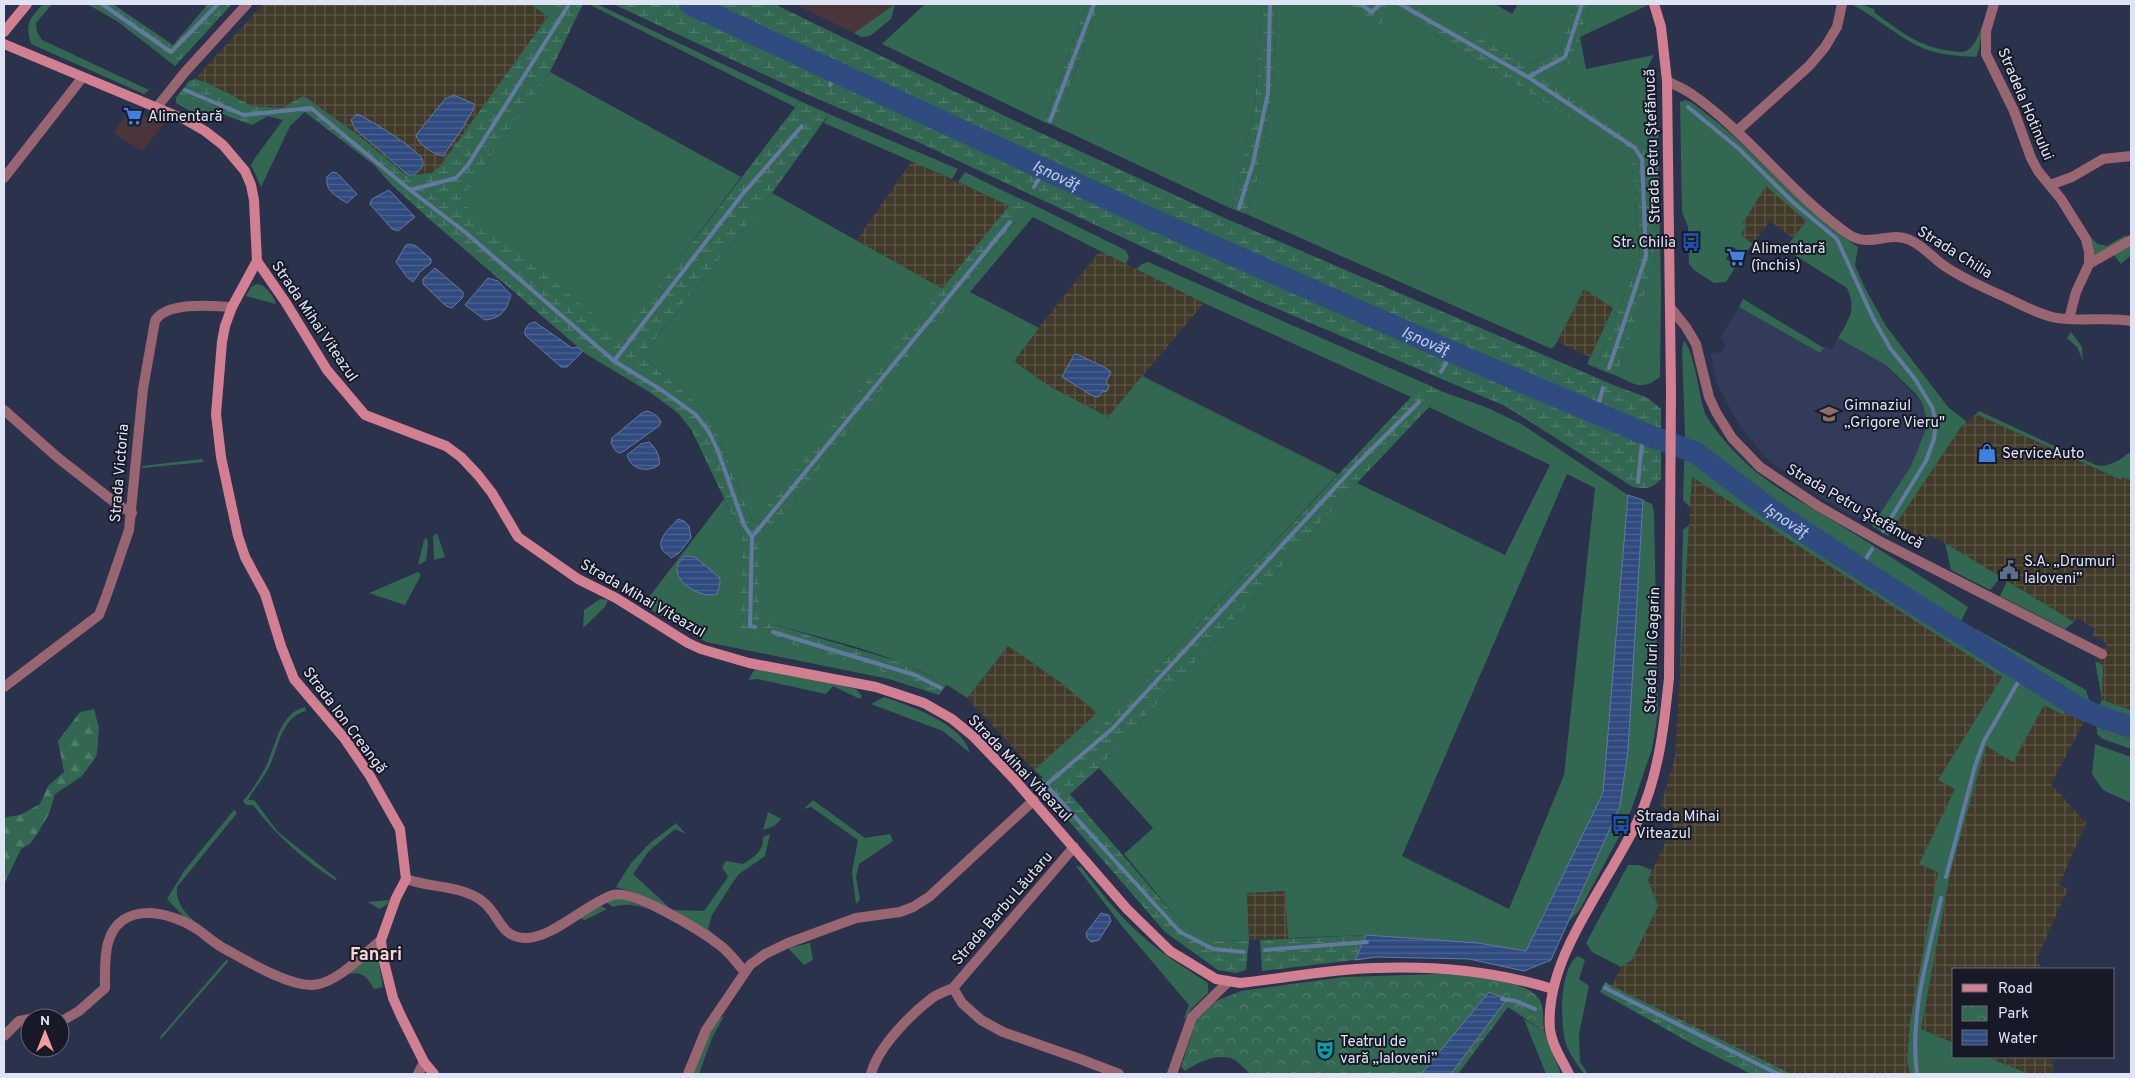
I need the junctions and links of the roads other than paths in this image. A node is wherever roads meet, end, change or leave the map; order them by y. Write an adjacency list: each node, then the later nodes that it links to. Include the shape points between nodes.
1 (27, 4): 6 (street)
2 (247, 4): 10 (street)
3 (1654, 4): 9 (street, Strada Petru Ștefănucă, via 1661,27)
4 (1842, 4): 11 (street, via 1837,26 1825,47 1809,66)
5 (1994, 4): 14 (street, Stradela Hotinului, via 1986,30 1986,54 2014,111 2031,158)
6 (4, 32)
7 (4, 44): 8 (street, Strada Mihai Viteazul)
8 (82, 78): 10 (street, Strada Mihai Viteazul); 13 (street)
9 (1666, 81): 11 (street, Strada Chilia, via 1693,95); 19 (street, Strada Petru Ștefănucă)
10 (157, 107): 16 (street, Strada Mihai Viteazul, via 205,131 234,156 245,171 254,200)
11 (1737, 132): 20 (street, Strada Chilia, via 1824,215 1850,235 1872,241 1891,237 1909,240 1960,276 2037,312)
12 (2131, 156): 14 (street, via 2103,159 2072,177)
13 (4, 178)
14 (2050, 185): 17 (street, Stradela Hotinului, via 2086,239)
15 (2131, 240): 17 (street)
16 (257, 261): 18 (street, Strada Ion Creangă); 27 (street, Strada Mihai Viteazul, via 327,370 365,415 424,436 461,457 492,493 518,537 564,570 701,648 749,663 876,687 936,708 974,738)
17 (2089, 264): 20 (street, via 2076,292)
18 (232, 307): 24 (street, Strada Victoria, via 184,307 162,313 156,321 143,388); 29 (street, Strada Ion Creangă, via 222,342 216,414 221,457 238,536 245,557 265,594 294,679 344,738 395,818 400,829)
19 (1670, 307): 22 (street, Strada Petru Ștefănucă); 25 (street, Strada Petru Ştefănucă, via 1696,344 1716,412 1732,438 1760,467 1818,506 1883,543)
20 (2069, 319): 21 (street, Strada Chilia)
21 (2131, 321)
22 (1670, 408): 34 (street, Strada Iuri Gagarin, via 1669,678 1656,770 1640,818 1569,946)
23 (4, 410): 24 (street, via 56,457)
24 (132, 513): 26 (street, Strada Victoria, via 120,560 99,614)
25 (2102, 654)
26 (4, 687)
27 (1034, 800): 28 (street, Strada Mihai Viteazul); 31 (street, via 929,897 913,907 856,918 788,943 765,954)
28 (1074, 848): 32 (street, Strada Mihai Viteazul, via 1127,908 1170,950 1216,979); 33 (street, Strada Barbu Lăutaru)
29 (406, 879): 30 (street); 31 (street, via 468,892 488,906 506,933 526,938 540,936 608,897 627,894 706,935)
30 (382, 940): 35 (street, via 330,981 311,985 274,975 184,923 149,912 133,914 121,921 110,936 105,988); 38 (street, via 393,998)
31 (744, 971): 41 (street, via 706,1030)
32 (1228, 982): 34 (street, Strada Mihai Viteazul, via 1332,971 1411,968 1499,974); 44 (street, via 1192,1017)
33 (953, 988): 42 (street, Strada Barbu Lăutaru, via 933,998 911,1017 878,1057); 43 (street, Strada Barbu Lăutaru, via 962,1003 981,1020 1003,1032)
34 (1552, 989): 45 (street, Strada Iuri Gagarin, via 1550,1030)
35 (70, 1016)
36 (20, 1021): 37 (street)
37 (4, 1036)
38 (424, 1062): 39 (street); 40 (street)
39 (418, 1074)
40 (434, 1074)
41 (688, 1074)
42 (871, 1074)
43 (1119, 1074)
44 (1172, 1074)
45 (1569, 1074)

